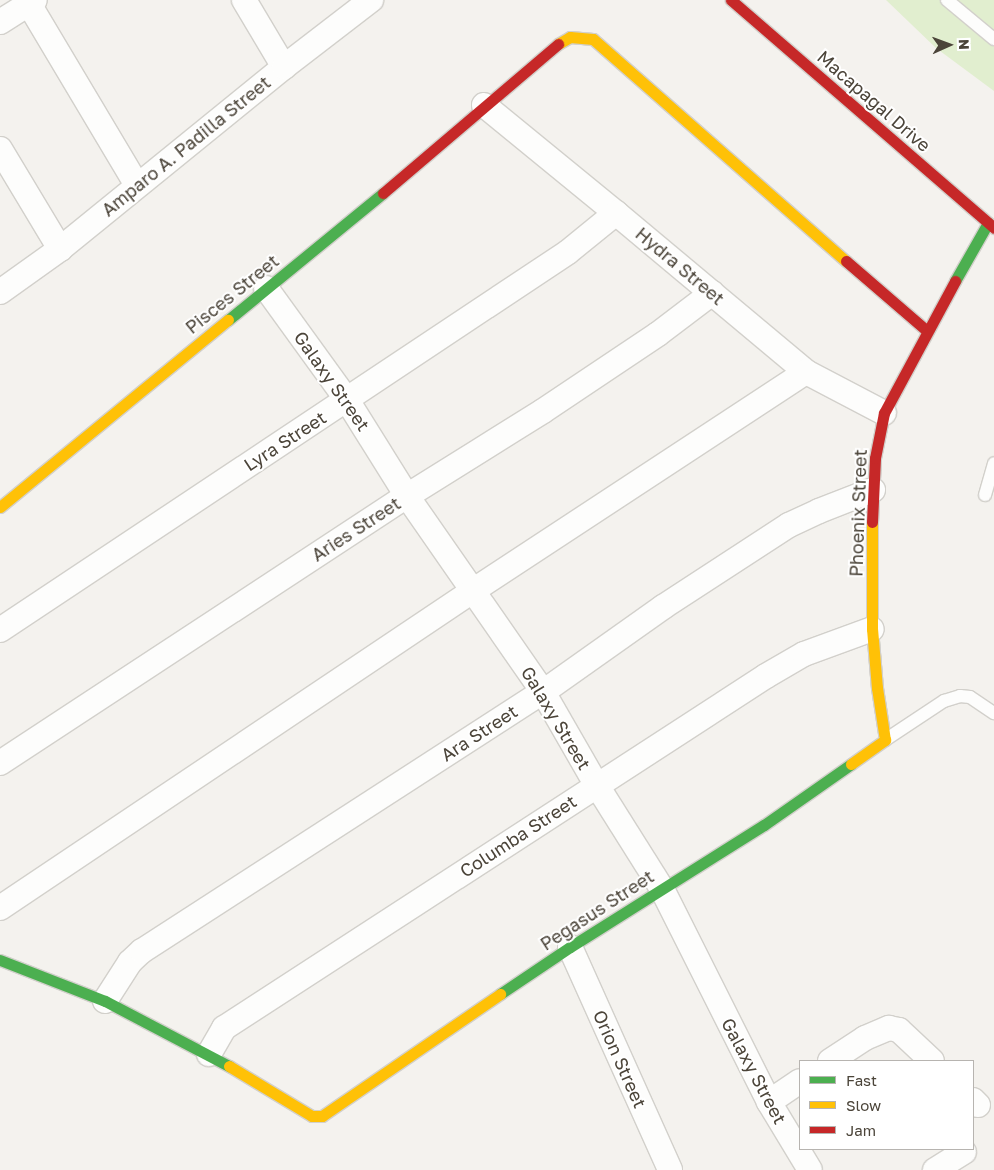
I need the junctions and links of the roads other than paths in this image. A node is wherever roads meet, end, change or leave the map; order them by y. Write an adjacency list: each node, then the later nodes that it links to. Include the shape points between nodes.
1 (244, 0): 8 (street)
2 (371, 0): 8 (street, Amparo A. Padilla Street)
3 (732, 0): 13 (street, Macapagal Drive)
4 (947, 0): 7 (lane)
5 (32, 2): 6 (street); 11 (street)
6 (0, 22)
7 (994, 39)
8 (284, 66): 11 (street, Amparo A. Padilla Street)
9 (484, 106): 12 (street, Hydra Street); 15 (street, Pisces Street); 18 (street, Pisces Street, via 554,46 570,37 593,40)
10 (0, 149): 14 (street)
11 (137, 185): 14 (street, Amparo A. Padilla Street)
12 (616, 213): 17 (street, Hydra Street); 20 (street, Lyra Street, via 568,252)
13 (992, 222): 18 (street, Phoenix Street)
14 (60, 248): 16 (street, Amparo A. Padilla Street)
15 (266, 288): 20 (street, Galaxy Street); 26 (street, Pisces Street)
16 (0, 292)
17 (712, 293): 19 (street, Hydra Street); 25 (street, Aries Street, via 658,334 544,411)
18 (927, 330): 21 (street, Phoenix Street)
19 (806, 372): 21 (street, Hydra Street); 27 (street)
20 (347, 400): 25 (street, Galaxy Street); 29 (street, Lyra Street)
21 (884, 412): 23 (street, Phoenix Street)
22 (994, 463): 24 (lane)
23 (872, 490): 28 (street, Phoenix Street); 30 (street, Ara Street, via 789,525)
24 (985, 495)
25 (406, 496): 27 (street, Galaxy Street); 33 (street, Aries Street)
26 (0, 507)
27 (474, 590): 30 (street, Galaxy Street); 36 (street)
28 (872, 629): 32 (street, Phoenix Street); 34 (street, Columba Street, via 804,654)
29 (0, 630)
30 (543, 692): 34 (street, Galaxy Street); 39 (street, Ara Street, via 142,951 130,962)
31 (994, 713): 32 (lane, via 970,697 960,696 944,701)
32 (885, 740): 35 (street, Pegasus Street, via 764,825)
33 (0, 763)
34 (596, 784): 35 (street, Galaxy Street); 40 (street, Columba Street, via 224,1028)
35 (662, 889): 37 (street, Pegasus Street); 44 (street, Galaxy Street)
36 (0, 908)
37 (570, 947): 40 (street, Pegasus Street, via 322,1116 312,1116); 46 (street, Orion Street)
38 (0, 960): 39 (street)
39 (104, 1001): 40 (street)
40 (209, 1054)
41 (832, 1060): 42 (street, via 865,1038 889,1028 899,1030)
42 (931, 1060)
43 (799, 1082): 44 (street)
44 (769, 1102): 47 (street, Galaxy Street)
45 (964, 1152): 48 (street)
46 (670, 1170)
47 (810, 1170)
48 (935, 1170)

